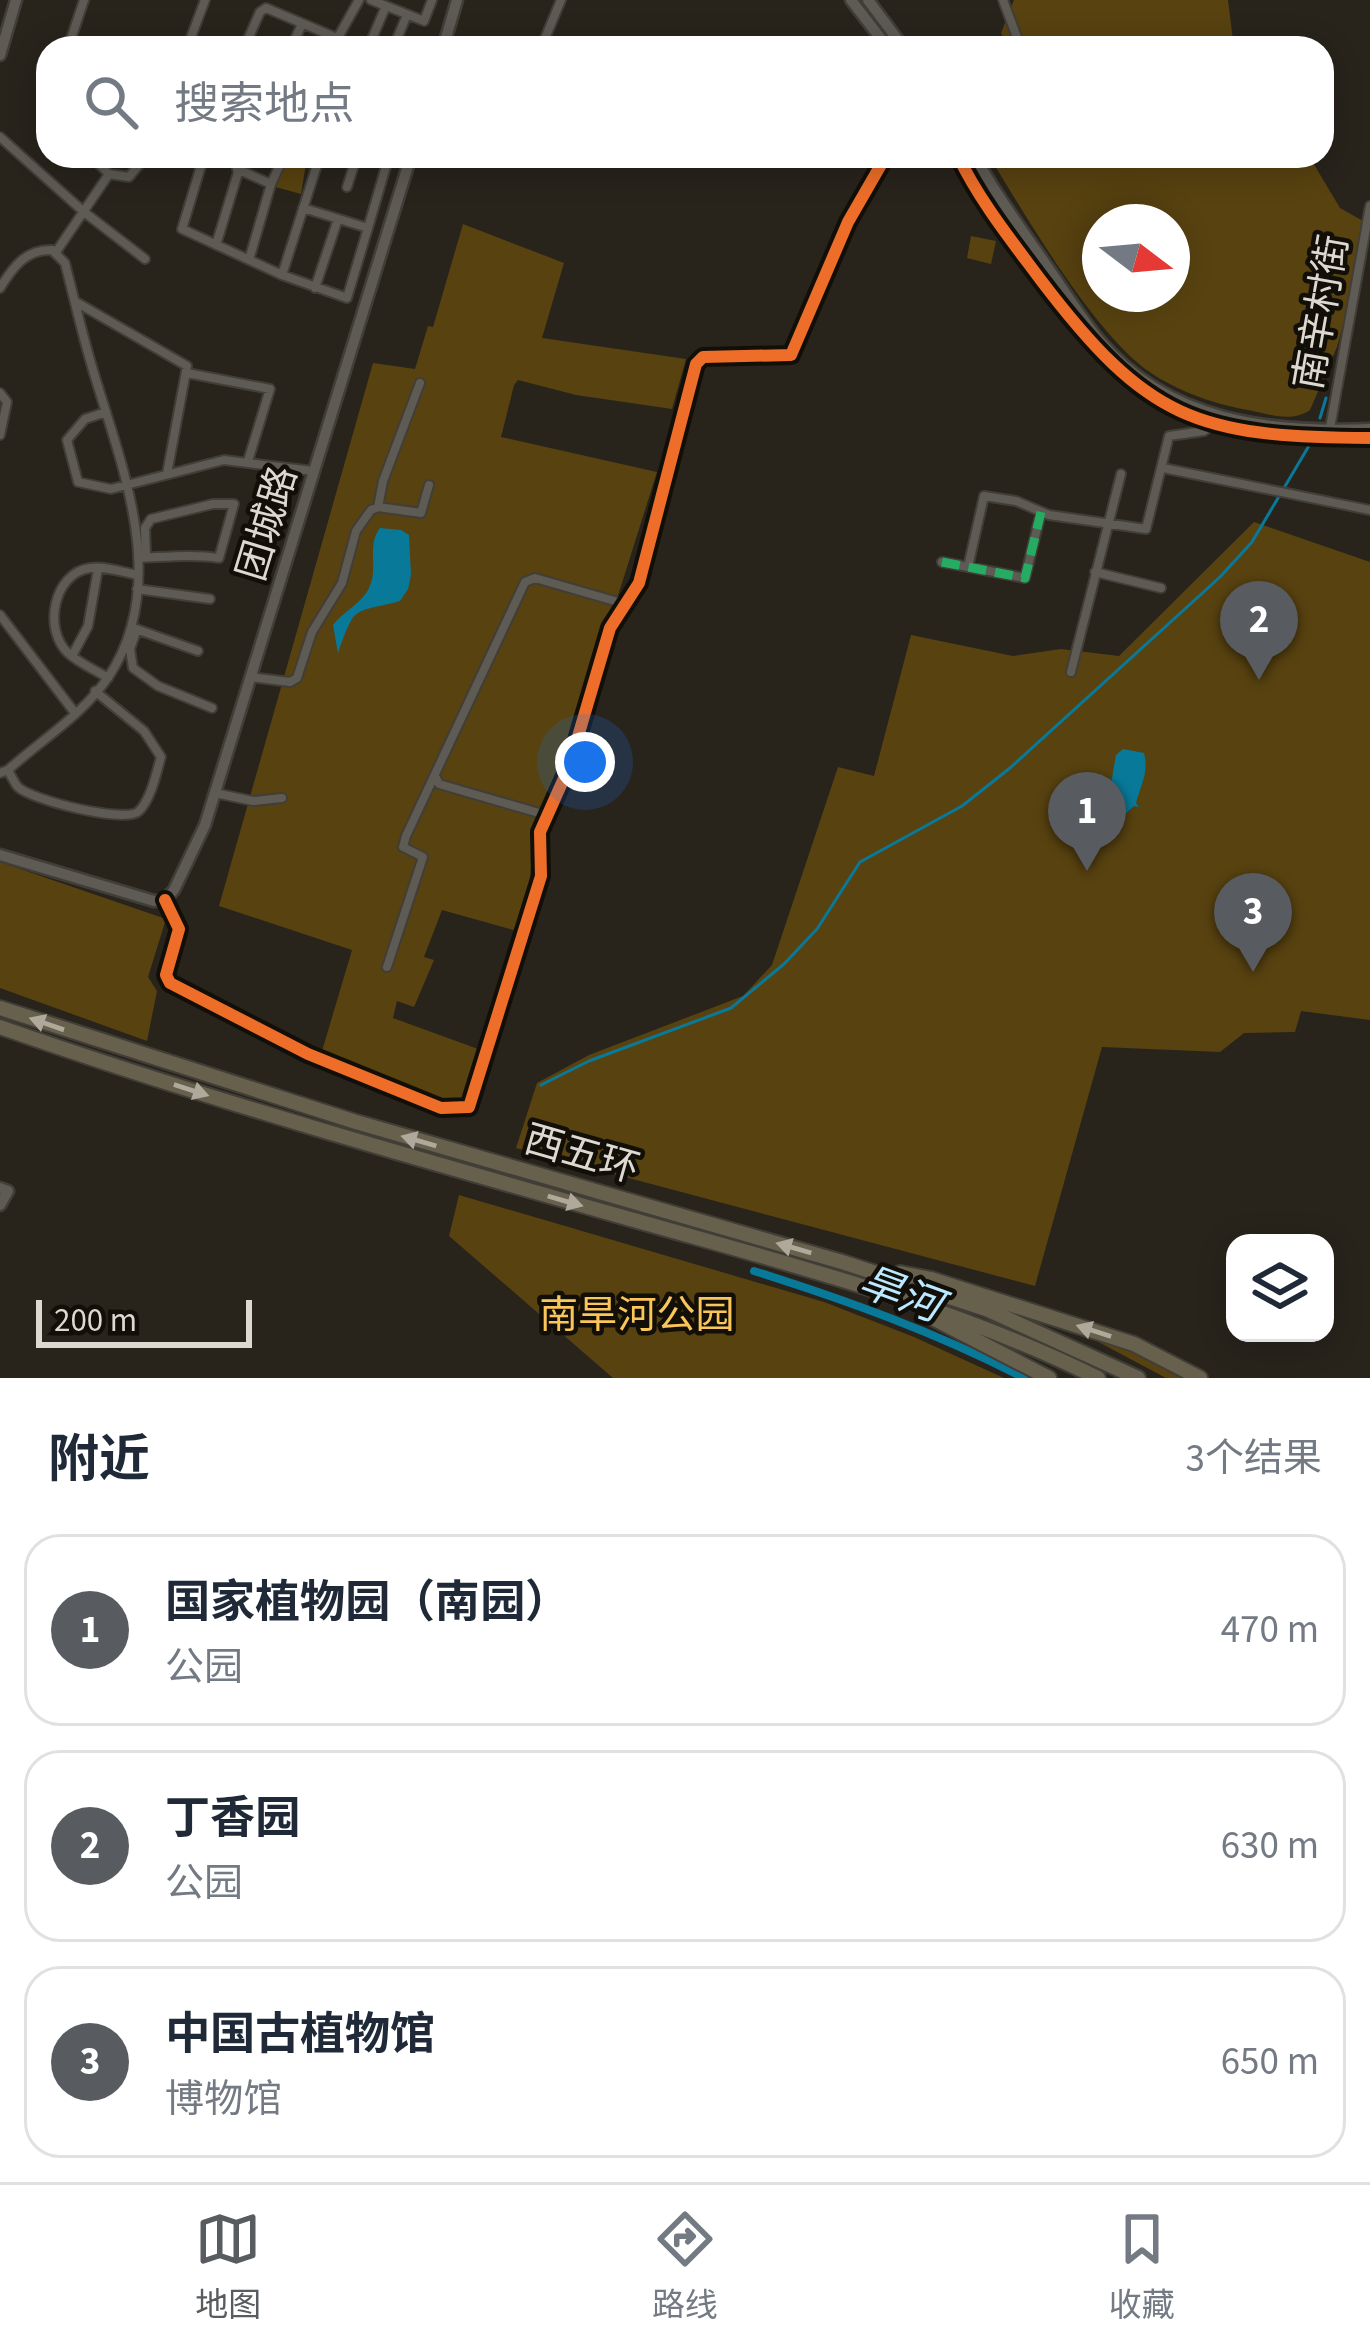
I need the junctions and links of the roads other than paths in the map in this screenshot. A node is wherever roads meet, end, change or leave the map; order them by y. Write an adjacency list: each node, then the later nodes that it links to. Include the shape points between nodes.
1 (16, 0): 28 (street)
2 (84, 0): 15 (street)
3 (205, 0): 16 (street)
4 (359, 0): 20 (street)
5 (371, 0): 12 (street)
6 (432, 0): 13 (street, via 424,21)
7 (457, 0): 23 (street)
8 (561, 0): 24 (street)
9 (851, 0): 25 (street)
10 (868, 0): 26 (street)
11 (1003, 0): 27 (street)
12 (390, 5): 13 (street); 21 (street)
13 (407, 15): 22 (street)
14 (302, 24): 17 (street, via 266,8); 18 (street); 19 (street)
15 (72, 36)
16 (192, 36)
17 (249, 36)
18 (296, 36)
19 (322, 36)
20 (338, 36)
21 (374, 36)
22 (399, 36)
23 (446, 36)
24 (547, 36)
25 (879, 36)
26 (895, 36)
27 (1016, 36)
28 (0, 55)
29 (0, 137): 47 (street)
30 (104, 168): 42 (street)
31 (137, 168): 42 (street, via 129,178)
32 (200, 168): 50 (street, via 182,230)
33 (278, 168): 43 (street)
34 (316, 168): 46 (street)
35 (353, 168): 44 (street)
36 (386, 168): 49 (street)
37 (406, 168): 69 (street, 团城路)
38 (879, 168): 87 (street, via 791,355 703,357 696,364 639,583)
39 (966, 168): 62 (street, via 1090,344 1138,386)
40 (983, 168): 63 (street, via 1098,339 1143,380 1235,422)
41 (237, 169): 43 (street); 50 (street)
42 (110, 174): 47 (street)
43 (271, 184): 53 (street)
44 (347, 187)
45 (1370, 206): 63 (street, 南辛村街)
46 (303, 208): 48 (street); 54 (street)
47 (84, 212): 51 (street); 52 (street)
48 (338, 219): 49 (street); 55 (street)
49 (368, 228): 55 (street, via 347,298)
50 (216, 245): 53 (street)
51 (56, 252): 56 (street, via 23,257); 57 (street)
52 (145, 259)
53 (249, 260): 54 (street)
54 (282, 275): 55 (street)
55 (316, 287)
56 (0, 288)
57 (75, 302): 58 (street, via 173,356); 61 (street)
58 (187, 373): 67 (street, via 270,388); 70 (street)
59 (420, 383): 74 (street)
60 (0, 393): 65 (street, via 7,402)
61 (106, 412): 72 (street); 72 (street, via 74,427 67,440 71,467 78,482 95,488)
62 (1212, 424): 66 (street, via 1267,436); 68 (street, via 1169,436)
63 (1330, 428): 64 (street)
64 (1370, 428)
65 (0, 435)
66 (1370, 438)
67 (248, 460): 69 (street); 70 (street)
68 (1163, 468): 75 (street); 77 (street, via 1146,530)
69 (313, 471): 93 (street, 团城路)
70 (167, 474): 72 (street)
71 (1121, 474): 77 (street)
72 (128, 484): 78 (street)
73 (429, 485): 74 (street, via 421,513)
74 (378, 507): 93 (street, via 361,520 342,583 311,632 297,678)
75 (1370, 510)
76 (1041, 512): 77 (street); 80 (street, via 1025,578); 80 (street, via 984,496)
77 (1109, 525): 82 (street)
78 (142, 558): 78 (street, via 219,558 234,504 151,519); 83 (street)
79 (942, 562): 80 (street)
80 (968, 566)
81 (98, 569): 83 (street); 91 (street, via 88,626); 91 (street, via 73,575 57,601 53,626)
82 (1095, 572): 84 (street); 92 (street)
83 (137, 575): 85 (street)
84 (1161, 588)
85 (137, 589): 86 (street); 89 (street)
86 (211, 599)
87 (626, 604): 99 (street, via 535,578 525,582); 102 (street, via 610,628 569,767)
88 (0, 615): 97 (street)
89 (133, 628): 90 (street); 94 (street); 96 (street, via 133,668)
90 (198, 651)
91 (73, 656): 94 (street)
92 (1071, 672)
93 (250, 677): 100 (street, 团城路)
94 (108, 678): 95 (street)
95 (95, 692): 97 (street); 98 (street, via 144,731 161,757 141,810 130,817 28,794)
96 (212, 707)
97 (75, 713): 98 (street)
98 (4, 771)
99 (435, 776): 102 (street); 105 (street, via 403,847 423,856)
100 (214, 793): 101 (street); 104 (street, 团城路)
101 (282, 798)
102 (546, 815): 104 (street, via 541,876 469,1107 441,1108 308,1054 170,983 179,929)
103 (0, 855): 104 (street)
104 (165, 900)
105 (387, 967)
106 (0, 1008): 110 (highway, 西五环, one-way to 106, via 356,1123)
107 (0, 1027): 111 (highway, 西五环, one-way to 111, via 352,1140)
108 (4, 1190): 109 (street)
109 (0, 1205)
110 (842, 1262): 114 (highway, 西五环, via 986,1309); 115 (highway, one-way to 110, via 1134,1344 931,1279)
111 (872, 1288): 112 (highway); 113 (highway, 西五环)
112 (1048, 1378)
113 (1098, 1378)
114 (1138, 1378)
115 (1200, 1378)

